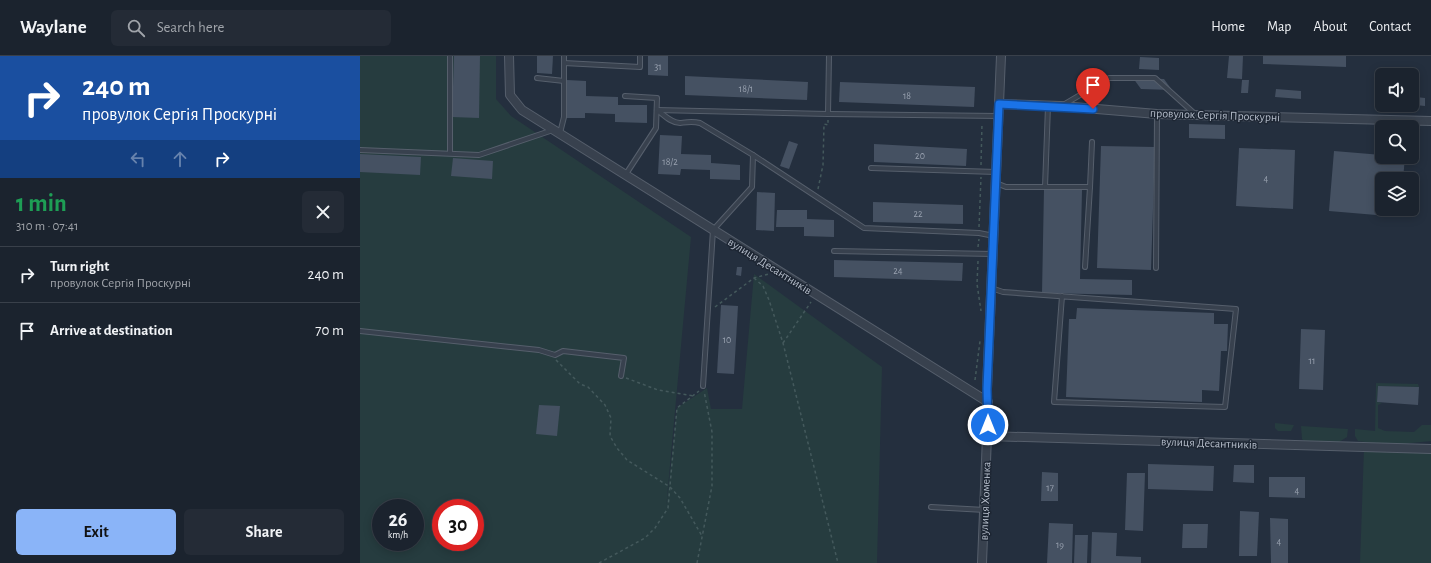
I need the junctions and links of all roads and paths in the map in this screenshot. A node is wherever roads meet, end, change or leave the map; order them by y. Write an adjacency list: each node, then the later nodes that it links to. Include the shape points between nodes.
1 (450, 56): 23 (lane)
2 (509, 56): 20 (street, вулиця Десантників, via 510,95 522,110)
3 (564, 56): 7 (lane)
4 (640, 56): 7 (lane, via 640,67)
5 (829, 56): 15 (lane)
6 (1001, 56): 11 (street, вулиця Хоменка)
7 (564, 63): 9 (lane)
8 (537, 78): 9 (lane)
9 (564, 81): 20 (lane, via 564,117)
10 (625, 96): 14 (lane, via 657,98)
11 (999, 104): 12 (street, провулок Сергія Проскурні); 18 (street, вулиця Хоменка)
12 (1048, 106): 13 (street, провулок Сергія Проскурні); 29 (lane)
13 (1061, 106): 16 (street, провулок Сергія Проскурні); 17 (lane, via 1108,78 1155,78)
14 (657, 110): 15 (lane); 24 (lane, via 679,123 700,123); 27 (lane, via 656,128)
15 (828, 114): 18 (lane); 31 (path, via 828,125 824,124 823,164)
16 (1157, 114): 17 (street, провулок Сергія Проскурні); 37 (lane)
17 (1196, 115): 19 (street, провулок Сергія Проскурні)
18 (999, 116): 26 (street, вулиця Хоменка)
19 (1431, 121)
20 (556, 132): 23 (lane, via 480,155); 27 (street, вулиця Десантників)
21 (1092, 142): 30 (lane)
22 (360, 150): 23 (lane)
23 (450, 154)
24 (753, 155): 31 (lane); 32 (lane, via 752,187)
25 (871, 168): 26 (lane)
26 (997, 172): 28 (street, вулиця Хоменка)
27 (626, 174): 32 (street, вулиця Десантників)
28 (996, 183): 29 (lane, via 1006,187); 33 (street, вулиця Хоменка)
29 (1045, 187): 30 (lane)
30 (1090, 187): 36 (lane)
31 (816, 197): 33 (lane, via 864,228 979,233)
32 (713, 230): 38 (street, вулиця Десантників); 43 (lane)
33 (995, 236): 35 (street, вулиця Хоменка)
34 (834, 251): 35 (lane)
35 (993, 254): 40 (street, вулиця Хоменка)
36 (1085, 267)
37 (1156, 268)
38 (779, 272): 39 (path); 41 (street, вулиця Десантників)
39 (754, 278): 43 (path); 45 (path, via 763,286 770,300)
40 (991, 288): 42 (lane, via 1003,292); 50 (street, вулиця Хоменка)
41 (816, 294): 45 (path); 50 (street, вулиця Десантників)
42 (1062, 296): 42 (lane, via 1236,309 1225,408 1054,402)
43 (706, 313): 48 (lane)
44 (360, 332): 46 (lane, via 539,350)
45 (783, 343): 57 (path)
46 (555, 355): 47 (lane, via 563,352 624,358); 53 (path, via 561,367 580,384 588,387 605,405 611,418 610,436 627,460)
47 (621, 376): 49 (path, via 658,390)
48 (702, 386): 49 (path); 56 (path, via 712,432 712,486)
49 (694, 396): 53 (path, via 677,408)
50 (988, 402): 51 (street, вулиця Хоменка)
51 (987, 436): 52 (street, вулиця Десантників); 55 (street, вулиця Хоменка)
52 (1431, 449)
53 (670, 487): 56 (path, via 680,498); 58 (path, via 668,508 655,528 645,538)
54 (931, 507): 55 (lane)
55 (985, 510): 60 (street, вулиця Хоменка)
56 (702, 536): 59 (path)
57 (837, 562)
58 (599, 563)
59 (696, 563)
60 (982, 563)

